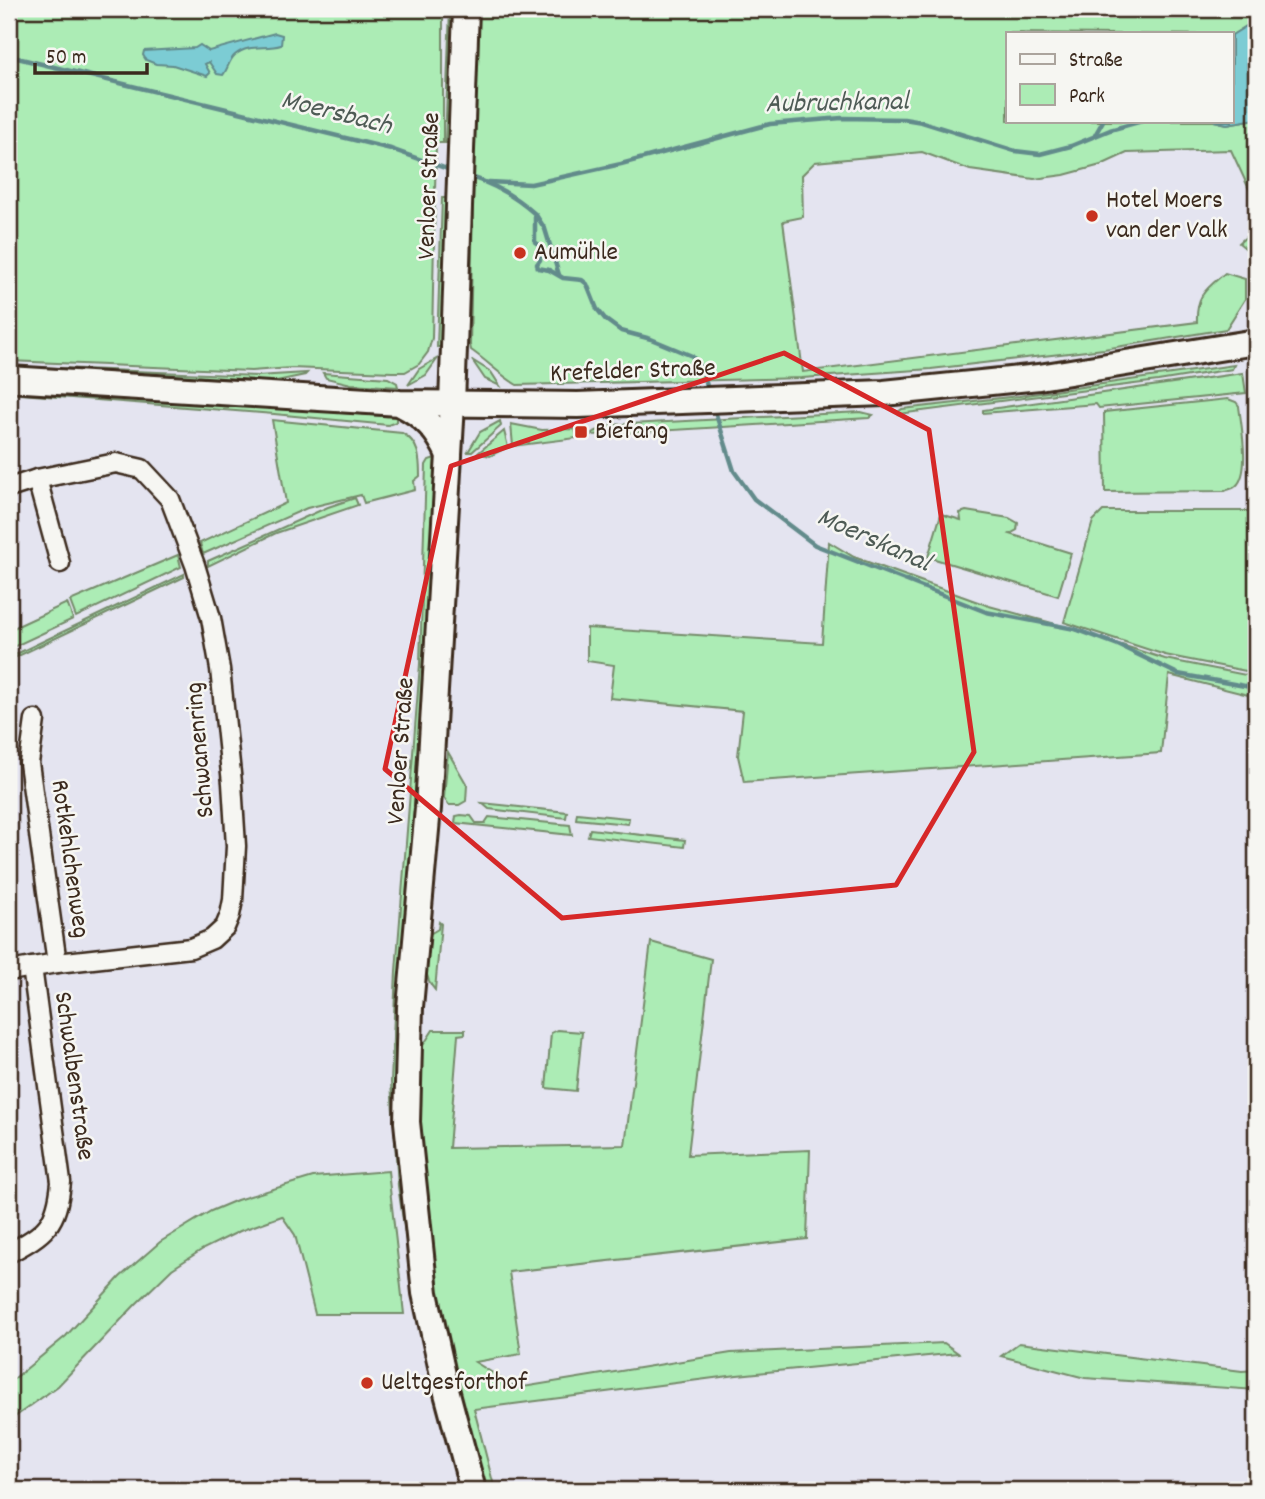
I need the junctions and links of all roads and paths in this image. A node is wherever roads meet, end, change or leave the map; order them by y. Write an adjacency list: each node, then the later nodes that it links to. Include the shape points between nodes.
1 (466, 9): 5 (main road, Venloer Straße)
2 (1256, 342): 5 (main road, Krefelder Straße, via 1040,377 884,393 578,405)
3 (9, 379): 4 (main road, Krefelder Straße)
4 (400, 403): 5 (main road, Krefelder Straße); 6 (main road, via 430,424)
5 (452, 404): 6 (main road, Venloer Straße)
6 (449, 455): 15 (main road, Venloer Straße, via 428,808 411,990 407,1122 425,1293)
7 (37, 480): 8 (street, Schwanenring); 9 (street); 11 (street, Schwanenring, via 117,463 142,468 170,499 211,618 236,845 230,915 212,939 191,948)
8 (9, 488)
9 (60, 563)
10 (35, 720): 11 (street, Rotkehlchenweg, via 29,763)
11 (57, 963): 12 (street, Schwanenring)
12 (32, 967): 13 (street, Schwanenring); 14 (street, Schwalbenstraße, via 61,1182 53,1220 41,1234)
13 (9, 971)
14 (9, 1254)
15 (473, 1490)

